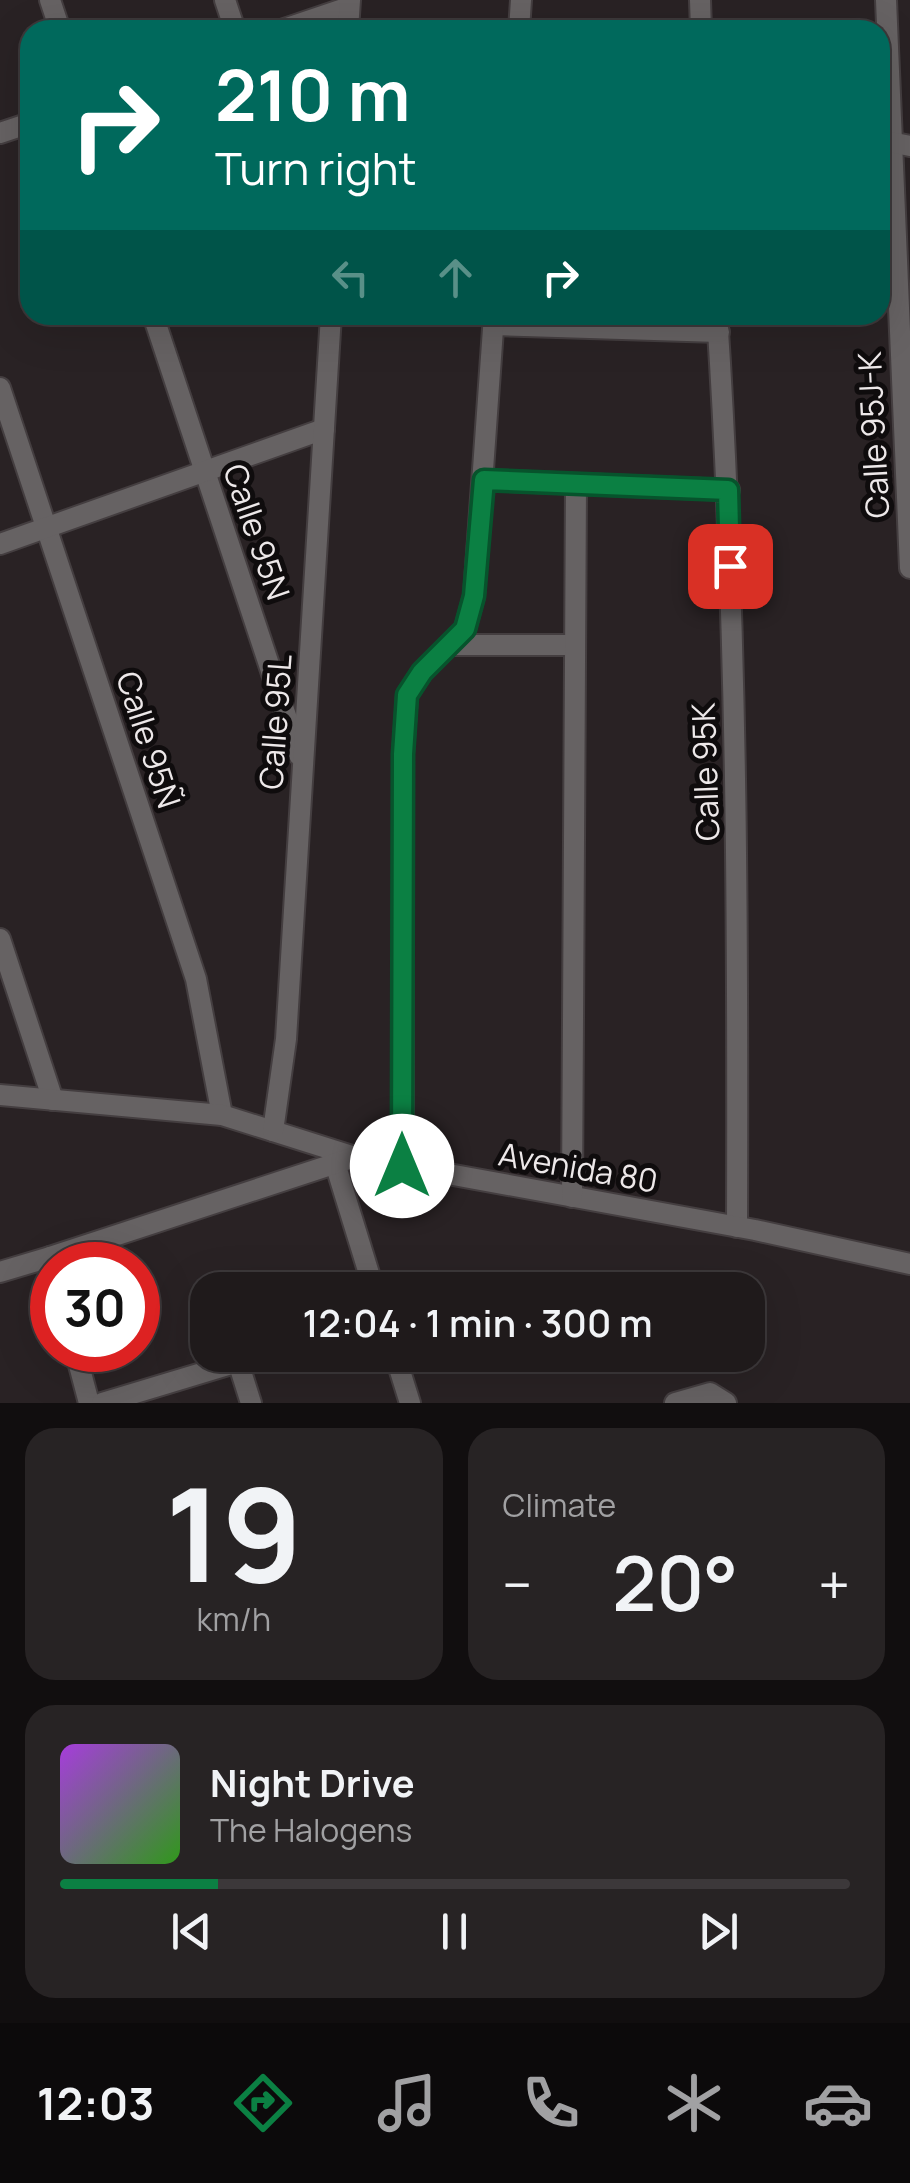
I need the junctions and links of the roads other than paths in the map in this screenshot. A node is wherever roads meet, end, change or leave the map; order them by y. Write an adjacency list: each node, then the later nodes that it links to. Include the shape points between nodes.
1 (350, 3): 2 (street)
2 (307, 20)
3 (890, 41): 4 (street, Calle 95J-K)
4 (900, 144): 17 (street, Calle 95J-K)
5 (156, 325): 11 (street, Calle 95N)
6 (330, 325): 10 (street, Calle 95L)
7 (494, 325): 12 (street)
8 (718, 325): 14 (street, Calle 95K)
9 (0, 388): 15 (street, Calle 95Ñ)
10 (324, 430): 11 (street); 21 (street, Calle 95L)
11 (204, 472): 15 (street); 21 (street, Calle 95N)
12 (484, 480): 13 (street); 20 (street, via 474,596 465,629)
13 (576, 485): 14 (street); 19 (street)
14 (728, 490): 30 (street, Calle 95K, via 739,868)
15 (47, 529): 16 (street); 25 (street, Calle 95Ñ, via 196,978)
16 (0, 544)
17 (910, 555): 18 (street, Calle 95J-K)
18 (910, 568)
19 (576, 644): 20 (street); 29 (street)
20 (449, 645): 28 (street, via 407,695)
21 (303, 767): 26 (street, Calle 95L, via 286,1039)
22 (0, 939): 24 (street)
23 (0, 1095): 24 (street, Avenida 80)
24 (52, 1100): 25 (street, Avenida 80)
25 (222, 1115): 26 (street, Avenida 80)
26 (273, 1131): 27 (street, Avenida 80)
27 (345, 1160): 28 (street, Avenida 80); 31 (street); 35 (street)
28 (402, 1166): 29 (street, Avenida 80)
29 (572, 1197): 30 (street, Avenida 80)
30 (737, 1227): 32 (street, Avenida 80)
31 (109, 1242)
32 (910, 1264)
33 (30, 1266): 34 (street)
34 (0, 1272)
35 (370, 1272)
36 (81, 1372): 40 (street)
37 (205, 1372): 41 (street)
38 (241, 1372): 42 (street)
39 (400, 1372): 43 (street)
40 (90, 1403)
41 (102, 1403)
42 (251, 1403)
43 (410, 1403)
44 (676, 1403): 45 (street, via 710,1392)
45 (726, 1403)

